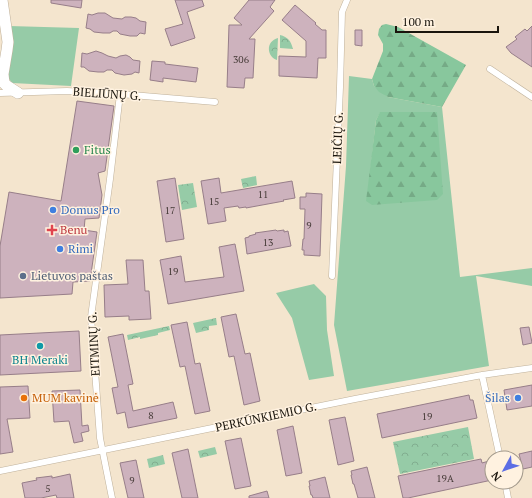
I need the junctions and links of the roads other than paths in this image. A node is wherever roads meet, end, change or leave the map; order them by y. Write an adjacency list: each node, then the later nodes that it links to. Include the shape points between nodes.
1 (1, 0): 5 (highway, via 8,42 4,83)
2 (346, 0): 9 (street, LEIČIŲ G., via 342,12)
3 (490, 69): 7 (street)
4 (0, 93): 5 (street, BIELIŪNŲ G.)
5 (18, 93): 6 (street, BIELIŪNŲ G., via 67,91)
6 (120, 94): 8 (street, BIELIŪNŲ G.); 12 (street, EITMINŲ G., via 91,317)
7 (532, 97)
8 (214, 102)
9 (332, 276)
10 (532, 368): 11 (street, PERKŪNKIEMIO G.)
11 (482, 375): 12 (street, PERKŪNKIEMIO G.); 13 (street)
12 (102, 450): 14 (street, PERKŪNKIEMIO G.); 15 (street, EITMINŲ G.)
13 (498, 450)
14 (0, 471)
15 (112, 498)

